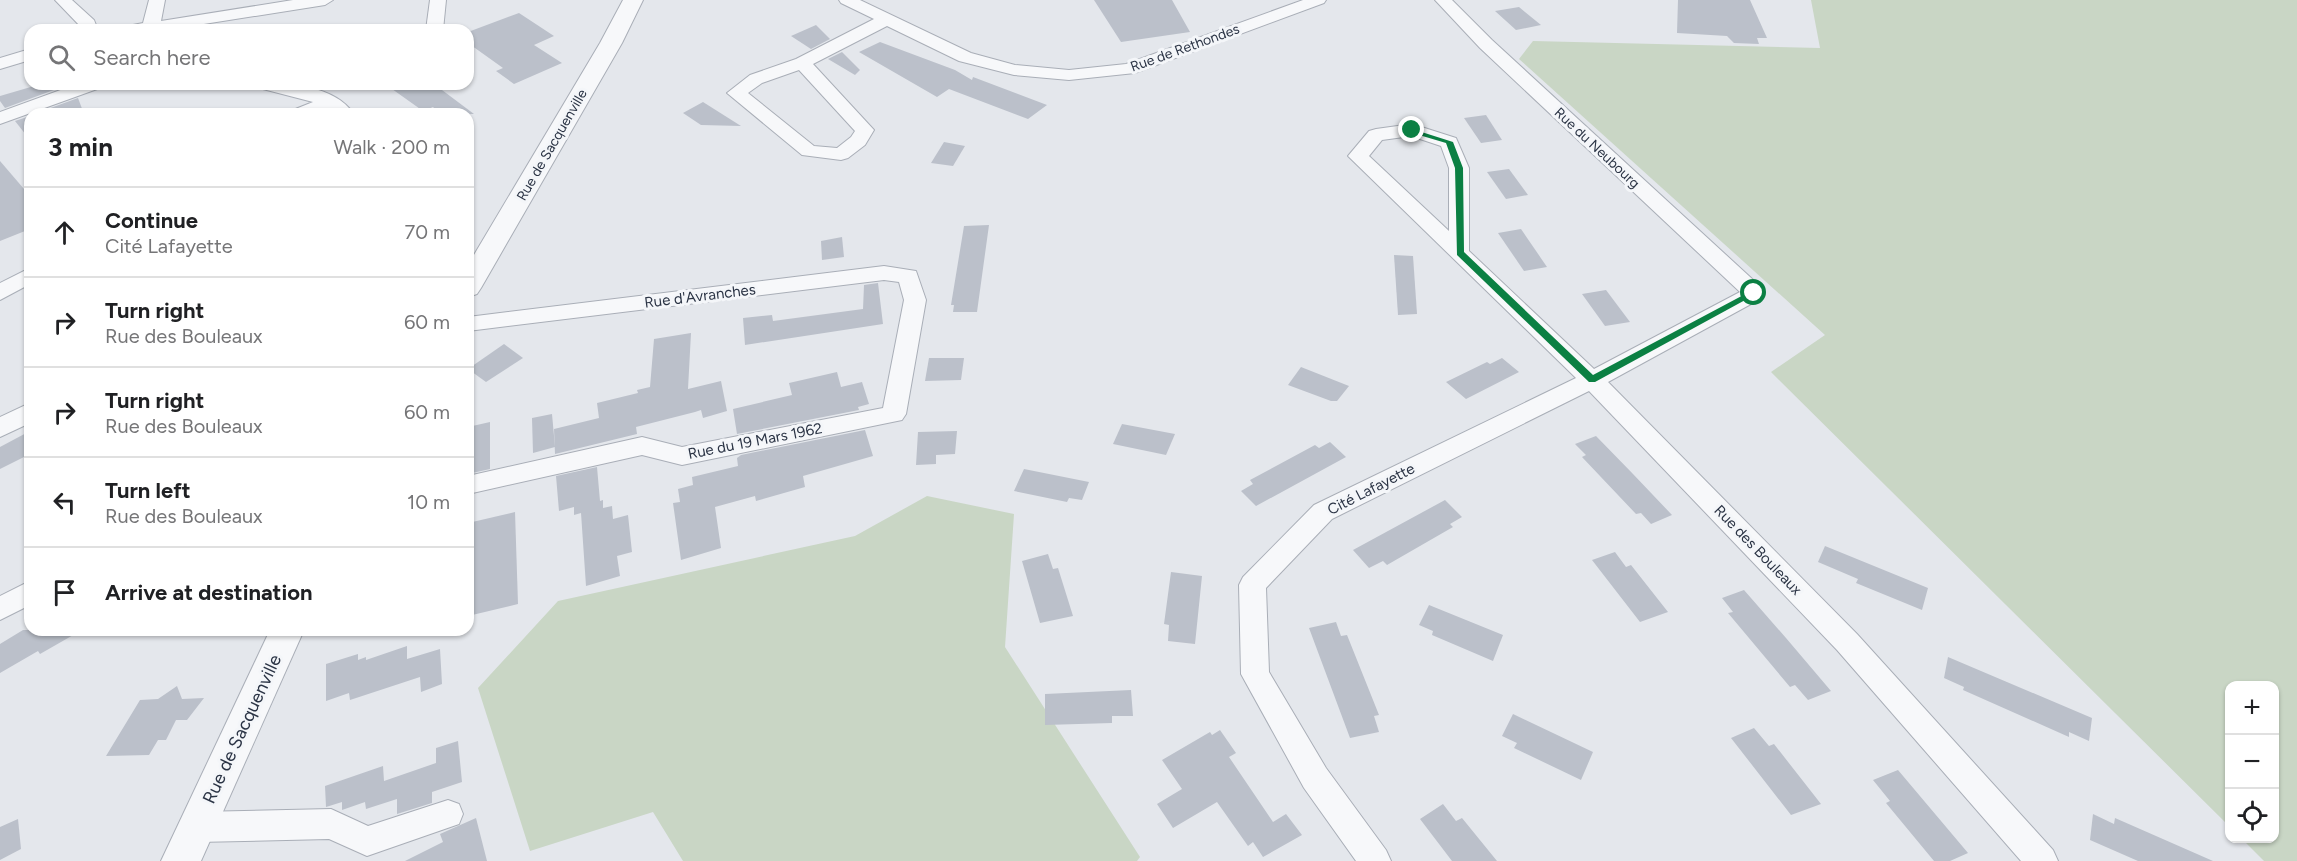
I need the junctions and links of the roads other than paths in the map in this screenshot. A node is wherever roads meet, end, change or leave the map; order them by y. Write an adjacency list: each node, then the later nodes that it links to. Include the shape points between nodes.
1 (63, 0): 10 (street)
2 (157, 0): 11 (street)
3 (325, 0): 12 (street)
4 (438, 0): 13 (street)
5 (633, 0): 26 (street, Rue de Sacquenville)
6 (847, 0): 9 (street, Rue de Rethondes)
7 (1318, 0): 9 (street, Rue de Rethondes, via 1129,69 1069,75 1014,70 965,57)
8 (1443, 0): 29 (street, Rue du Neubourg)
9 (886, 20): 15 (street)
10 (88, 24)
11 (146, 24)
12 (175, 24)
13 (436, 24)
14 (24, 56): 16 (street)
15 (802, 63): 15 (street, via 756,78 736,93 809,151 841,154 865,130)
16 (0, 64)
17 (77, 90): 20 (street)
18 (296, 90): 19 (street)
19 (330, 101): 21 (street); 22 (street)
20 (28, 108)
21 (314, 108)
22 (338, 108)
23 (24, 109): 24 (street)
24 (0, 118)
25 (1460, 253): 25 (street, Rue des Bouleaux, via 1358,156 1376,135 1412,130 1449,142 1459,168); 32 (street, Rue des Bouleaux)
26 (474, 278)
27 (24, 279): 28 (street)
28 (0, 293)
29 (1754, 293): 32 (street, Cité Lafayette)
30 (915, 300): 31 (street, Rue d'Avranches, via 908,276 884,273); 35 (street, Rue du 19 Mars 1962, via 894,414 682,456 642,446)
31 (474, 323)
32 (1592, 380): 42 (street, Cité Lafayette, via 1323,512 1252,585 1255,674 1315,778); 43 (street, Rue des Bouleaux, via 1847,642)
33 (24, 415): 34 (street)
34 (0, 428)
35 (474, 484)
36 (24, 595): 37 (street)
37 (0, 609)
38 (284, 636): 40 (street, Rue de Sacquenville)
39 (448, 814): 40 (street, Rue de Sacquenville, via 367,841 331,824)
40 (197, 827): 41 (street, Rue de Sacquenville)
41 (181, 861)
42 (1375, 861)
43 (2042, 861)

